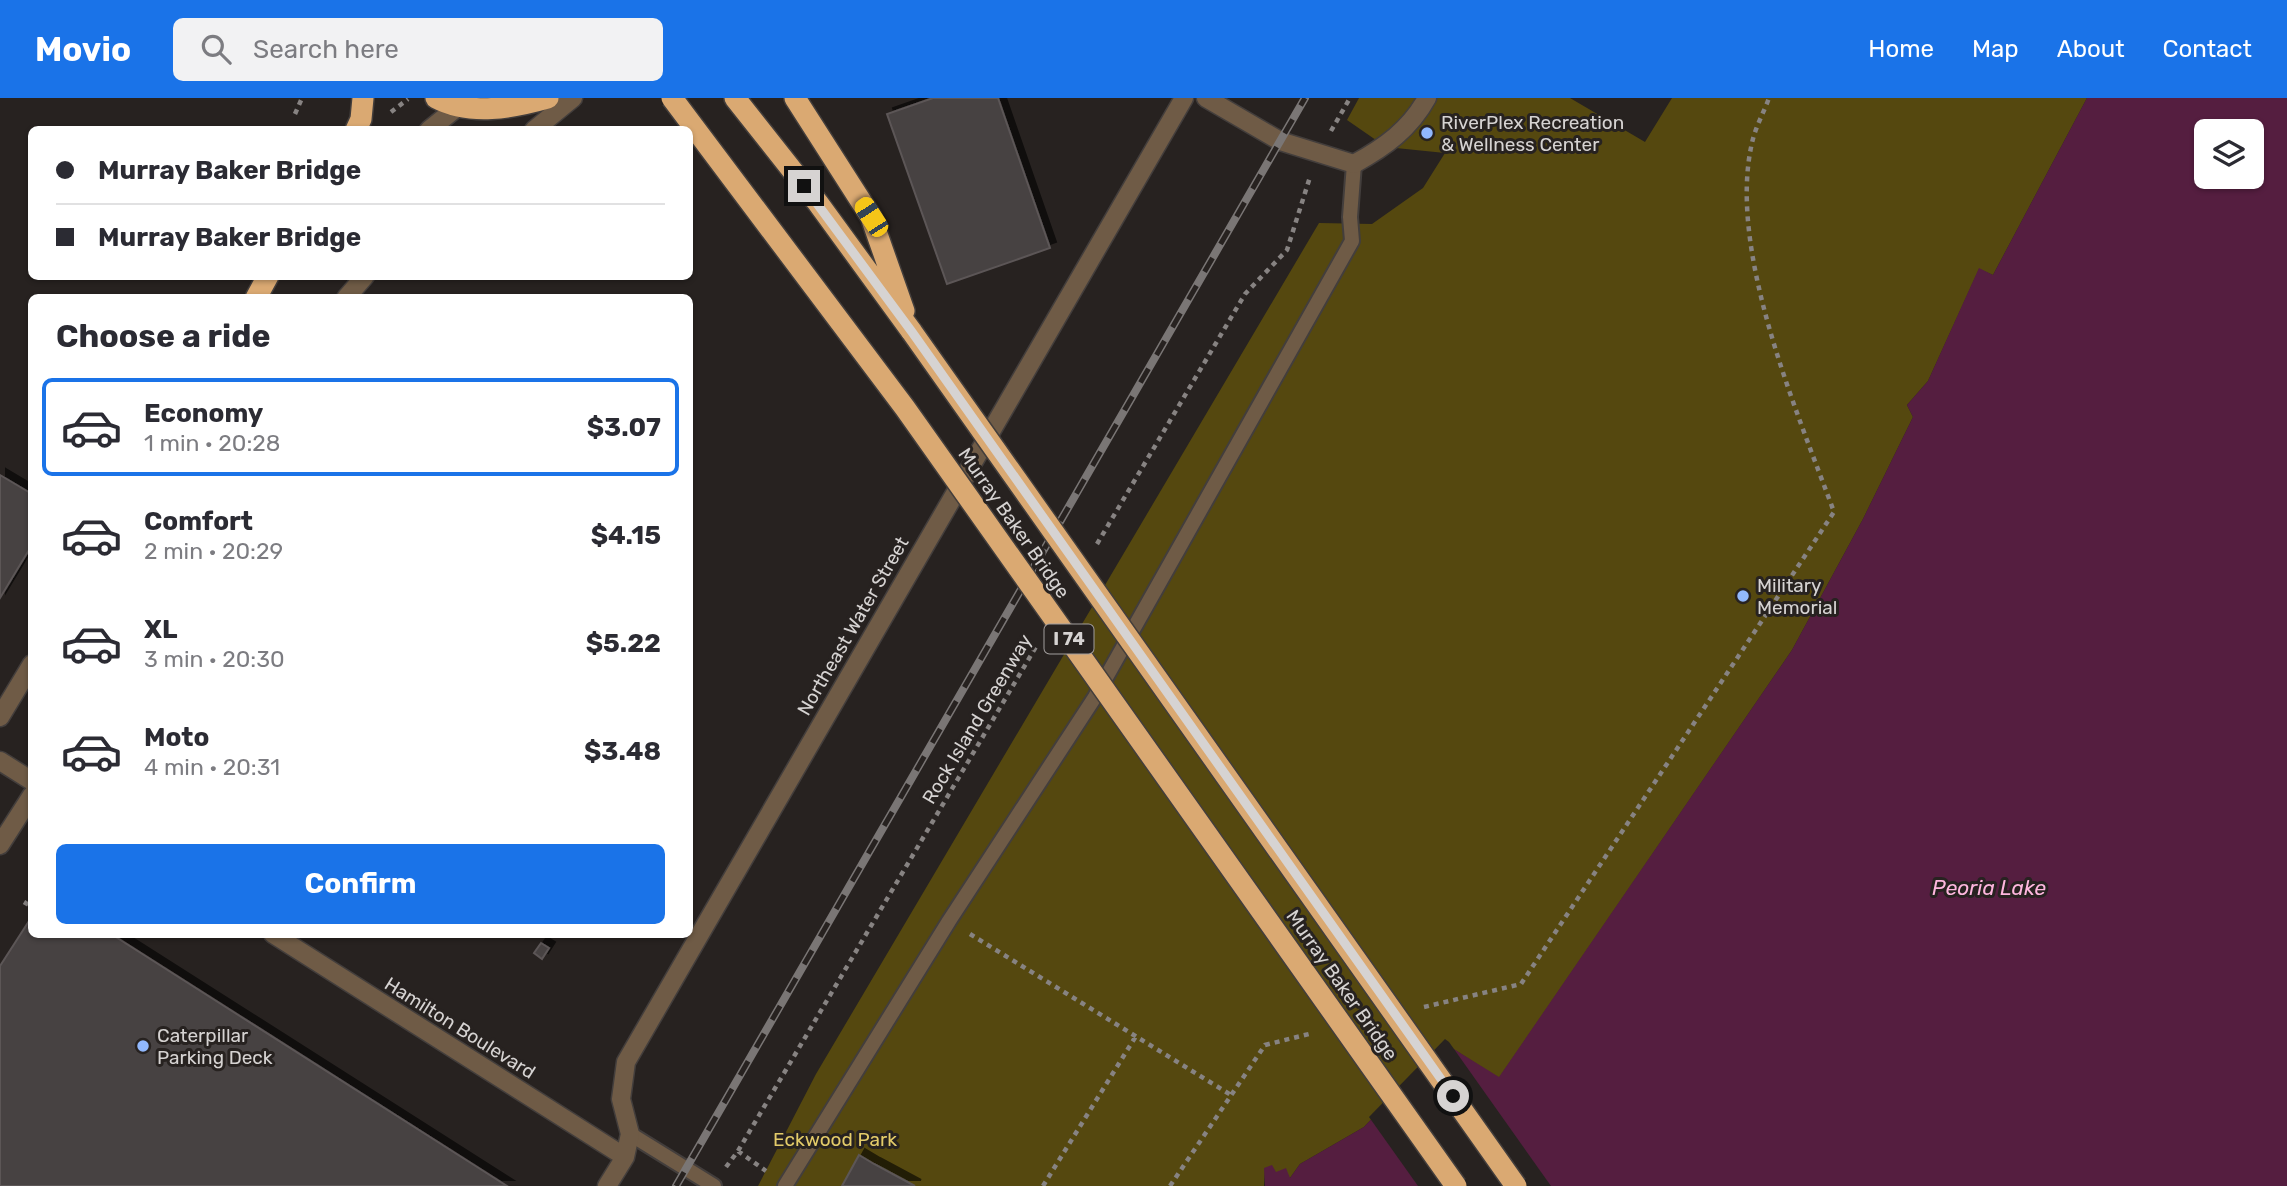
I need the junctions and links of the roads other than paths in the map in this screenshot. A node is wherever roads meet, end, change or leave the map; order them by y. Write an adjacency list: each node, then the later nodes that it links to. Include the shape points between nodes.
1 (363, 98): 12 (highway)
2 (436, 98): 11 (highway)
3 (548, 98): 11 (highway, via 495,108)
4 (573, 98): 14 (street)
5 (672, 98): 33 (highway, Murray Baker Bridge / I 74, bridge, via 905,408)
6 (735, 98): 20 (highway, Murray Baker Bridge / I 74)
7 (795, 98): 20 (highway, via 871,217)
8 (1184, 98): 28 (street, Northeast Water Street, via 626,1062 621,1099)
9 (1206, 98): 15 (street, via 1280,141)
10 (1427, 98): 15 (street, via 1386,147)
11 (464, 102): 13 (street)
12 (358, 126)
13 (434, 126)
14 (539, 126)
15 (1354, 164): 31 (lane, via 1352,241 1095,697 949,921)
16 (272, 280): 18 (street)
17 (362, 280): 19 (street)
18 (261, 294)
19 (349, 294)
20 (912, 332): 34 (highway, Murray Baker Bridge / I 74, bridge)
21 (28, 671): 22 (street)
22 (0, 717)
23 (0, 761): 24 (street)
24 (28, 778)
25 (28, 801): 26 (street)
26 (0, 845)
27 (279, 938): 29 (street, Hamilton Boulevard)
28 (630, 1134): 29 (street, Northeast Water Street); 30 (lane)
29 (625, 1157): 32 (street, Northeast Water Street)
30 (713, 1185)
31 (786, 1185)
32 (607, 1186)
33 (1457, 1186)
34 (1516, 1186)

